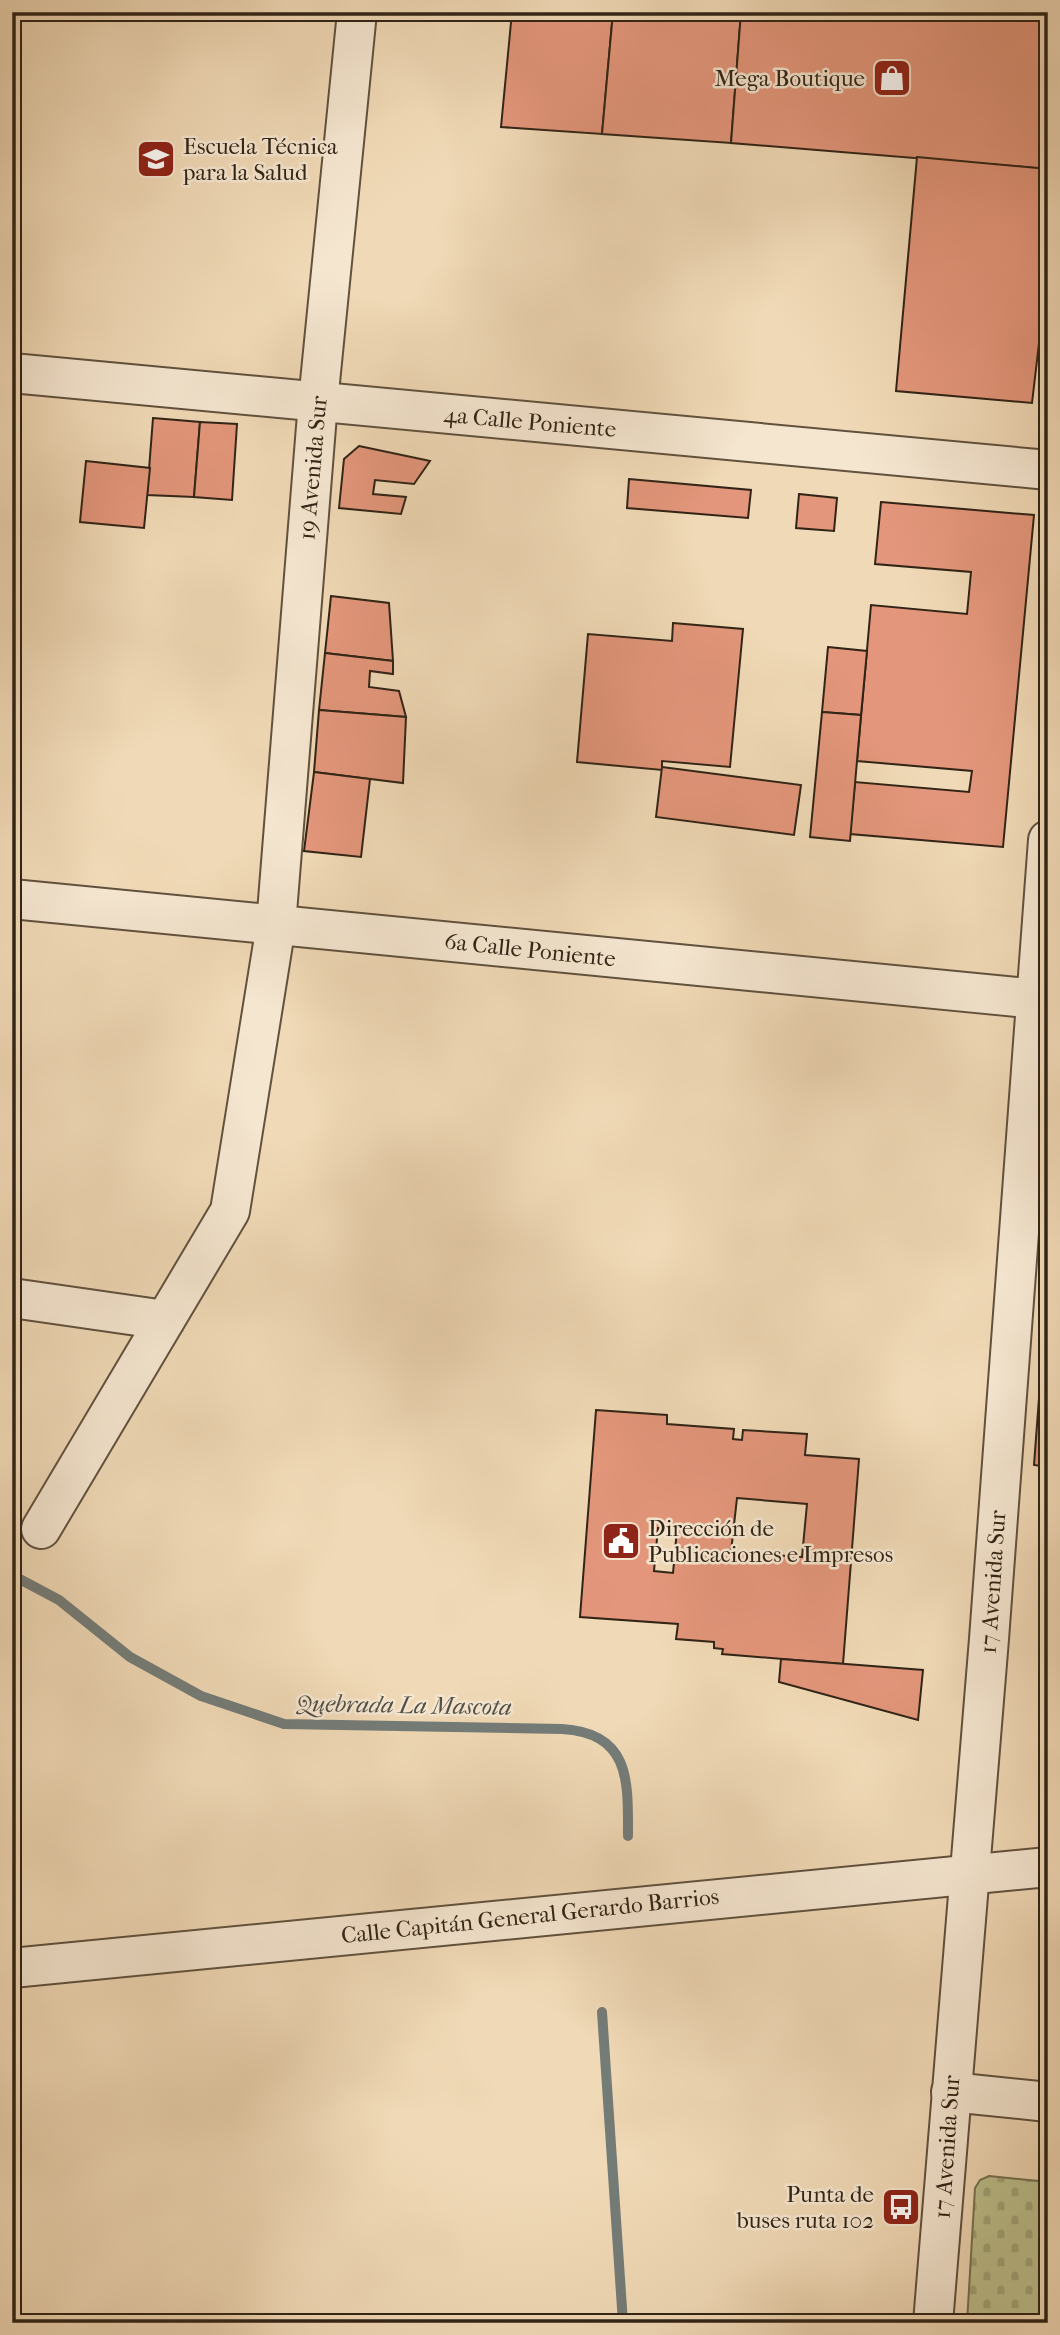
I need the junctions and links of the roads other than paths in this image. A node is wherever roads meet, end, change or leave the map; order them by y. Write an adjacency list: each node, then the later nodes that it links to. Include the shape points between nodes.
1 (357, 12): 3 (street, 19 Avenida Sur)
2 (12, 373): 3 (street, 4a Calle Poniente)
3 (318, 402): 4 (street, 4a Calle Poniente); 7 (street, 19 Avenida Sur)
4 (1048, 470)
5 (1048, 840): 8 (street, 17 Avenida Sur)
6 (12, 899): 7 (street, 6a Calle Poniente)
7 (276, 925): 8 (street, 6a Calle Poniente); 10 (street, 19 Avenida Sur, via 230,1211)
8 (1041, 999): 13 (street, 17 Avenida Sur)
9 (12, 1298): 10 (street)
10 (165, 1321): 11 (street, 19 Avenida Sur)
11 (41, 1529)
12 (1048, 1867): 13 (street, Calle Capitán General Gerardo Barrios)
13 (970, 1872): 14 (street, Calle Capitán General Gerardo Barrios); 15 (street, 17 Avenida Sur)
14 (12, 1968)
15 (951, 2092): 16 (street); 17 (street, 17 Avenida Sur)
16 (1048, 2102)
17 (933, 2323)

